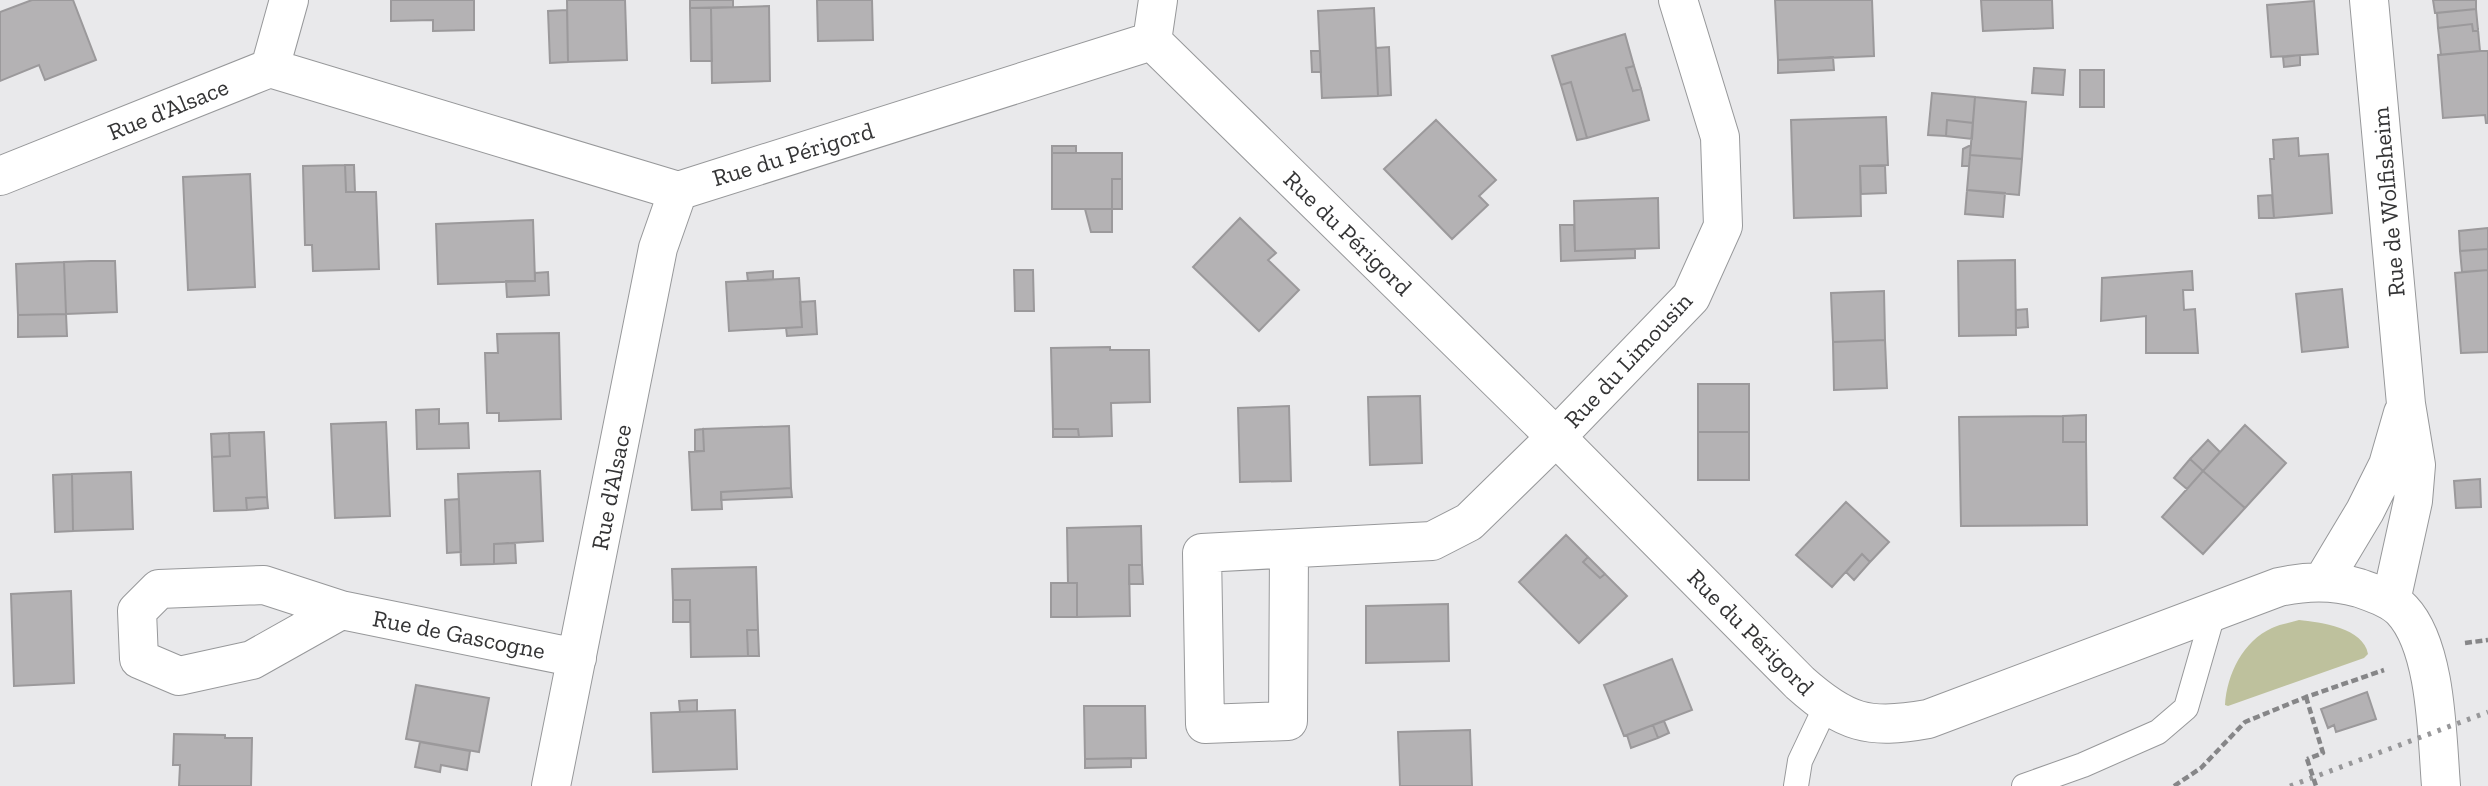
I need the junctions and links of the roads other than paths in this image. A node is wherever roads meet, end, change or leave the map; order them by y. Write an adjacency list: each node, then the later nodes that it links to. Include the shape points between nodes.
1 (289, 0): 6 (street)
2 (1158, 0): 5 (street)
3 (1678, 0): 10 (street, Rue du Limousin, via 1720,137 1723,226 1691,298)
4 (2370, 0): 9 (street, Rue de Wolfisheim)
5 (1152, 41): 8 (street, Rue du Périgord); 10 (street, Rue du Périgord)
6 (270, 68): 7 (street, Rue d'Alsace); 8 (street)
7 (0, 176)
8 (678, 191): 16 (street, Rue d'Alsace, via 658,248)
9 (2406, 404): 12 (street, Rue de Wolfisheim, via 2388,466); 13 (street, Rue de Wolfisheim, via 2416,466)
10 (1556, 437): 11 (street, Rue du Limousin, via 1469,522 1432,541); 17 (street, Rue du Périgord)
11 (1289, 550): 11 (street, Rue du Limousin, via 1202,553 1205,724 1288,721)
12 (2323, 581): 13 (street, Rue du Périgord, via 2347,584); 15 (street, Rue du Périgord, via 2279,587)
13 (2391, 601): 21 (street, via 2410,621 2424,653 2433,694)
14 (341, 610): 16 (street, Rue de Gascogne)
15 (2213, 614): 17 (street, Rue du Périgord, via 1928,719 1898,725 1869,723); 20 (lane, via 2186,708 2158,732)
16 (577, 658): 18 (street, Rue d'Alsace)
17 (1826, 706): 19 (lane, via 1800,761)
18 (551, 786)
19 (1796, 786)
20 (2024, 786)
21 (2441, 786)

